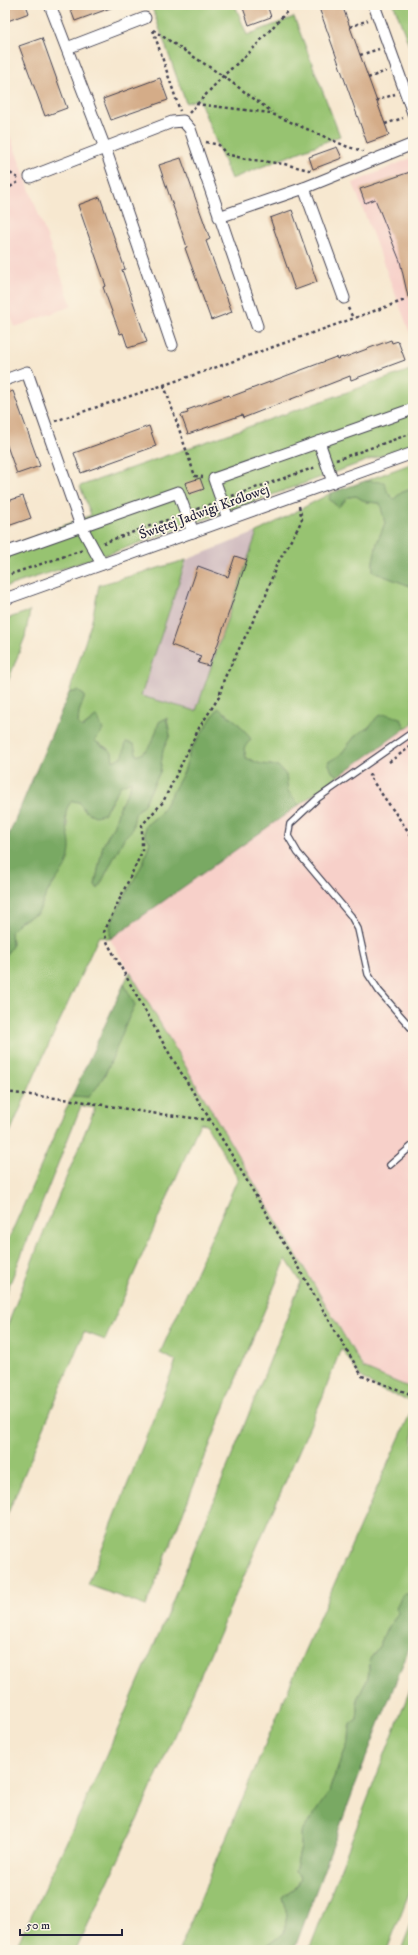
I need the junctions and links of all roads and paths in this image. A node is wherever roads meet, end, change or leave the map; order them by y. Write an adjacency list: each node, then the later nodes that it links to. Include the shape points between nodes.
1 (50, 5): 9 (street)
2 (293, 5): 12 (path)
3 (374, 5): 18 (street)
4 (373, 19): 6 (path)
5 (148, 21): 7 (path); 9 (street)
6 (350, 27)
7 (153, 30): 12 (path); 19 (path)
8 (383, 47): 10 (path)
9 (67, 48): 23 (street)
10 (360, 55)
11 (391, 69): 13 (path)
12 (224, 76): 16 (path); 17 (path)
13 (368, 78)
14 (399, 93): 15 (path)
15 (376, 100)
16 (196, 104): 17 (path); 19 (path)
17 (276, 115): 24 (path, via 348,147)
18 (410, 115): 20 (path)
19 (183, 121): 21 (street, via 190,129); 23 (street, via 172,122)
20 (385, 124)
21 (194, 140): 26 (path, via 219,145 226,154); 30 (street)
22 (413, 144): 28 (street)
23 (105, 148): 27 (street); 34 (street)
24 (363, 151)
25 (5, 170): 27 (path)
26 (317, 171)
27 (26, 179): 29 (path)
28 (304, 188): 30 (street); 31 (street)
29 (5, 189)
30 (219, 217): 33 (street)
31 (344, 298)
32 (405, 300): 36 (path)
33 (257, 326)
34 (172, 345)
35 (5, 380): 38 (street, via 27,372)
36 (164, 385): 38 (path); 41 (path, via 195,476)
37 (413, 409): 39 (street)
38 (45, 425): 45 (street)
39 (319, 442): 41 (street); 42 (street)
40 (413, 454): 42 (street, Świętej Jadwigi Królowej)
41 (214, 479): 44 (street)
42 (334, 482): 43 (street, Świętej Jadwigi Królowej)
43 (297, 495): 44 (street, Świętej Jadwigi Królowej); 57 (path, via 302,519 276,566 266,595 224,679 219,697 196,733 162,802 142,825 142,852 104,932 118,964)
44 (228, 519): 46 (street, Świętej Jadwigi Królowej)
45 (81, 526): 46 (street, via 178,492); 47 (street); 48 (street)
46 (193, 532): 48 (street, Świętej Jadwigi Królowej)
47 (5, 553)
48 (102, 564): 49 (street, Świętej Jadwigi Królowej)
49 (5, 599)
50 (413, 732): 55 (lane, via 318,798 290,824 288,836 298,853 351,916 358,929 368,974)
51 (413, 746): 52 (path)
52 (388, 763)
53 (375, 771): 54 (path, via 369,776)
54 (413, 838)
55 (413, 1030)
56 (5, 1092): 57 (path)
57 (210, 1120): 60 (path, via 362,1376)
58 (413, 1145): 59 (lane)
59 (390, 1165)
60 (413, 1395)

